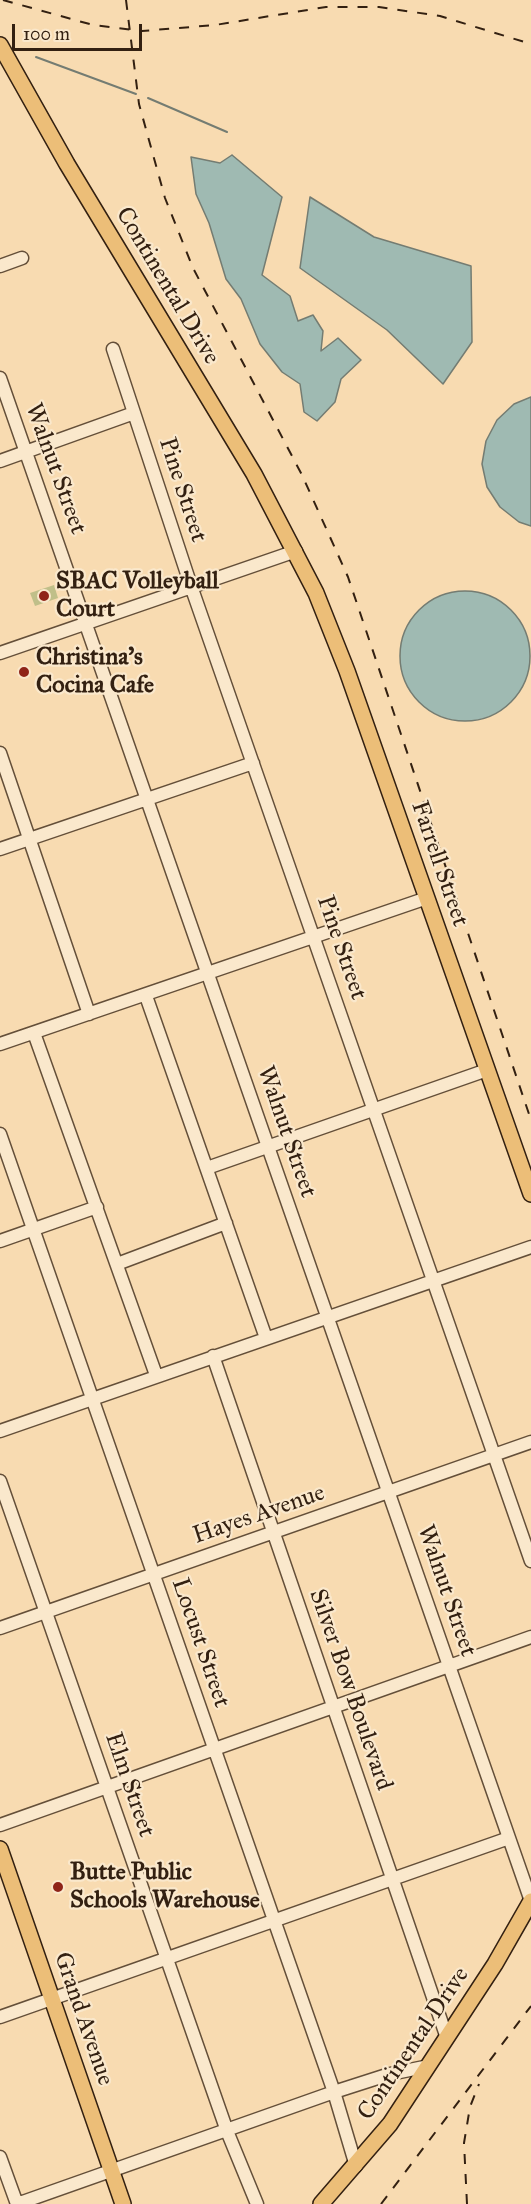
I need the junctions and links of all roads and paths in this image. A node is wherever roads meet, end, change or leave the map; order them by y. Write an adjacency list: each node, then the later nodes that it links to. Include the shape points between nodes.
1 (0, 45): 9 (main road, Continental Drive)
2 (22, 258): 3 (street)
3 (0, 266)
4 (113, 350): 6 (street, Pine Street)
5 (0, 378): 7 (street, Walnut Street)
6 (134, 413): 7 (street); 10 (street, Pine Street)
7 (26, 452): 8 (street); 11 (street, Walnut Street)
8 (0, 461)
9 (296, 551): 10 (street); 18 (main road, Farrell Street, via 347,671)
10 (192, 589): 11 (street); 14 (street, Pine Street)
11 (87, 623): 12 (street); 15 (street, Walnut Street)
12 (0, 653)
13 (0, 753): 16 (street)
14 (253, 763): 15 (street); 19 (street, Pine Street)
15 (147, 798): 16 (street); 20 (street, Walnut Street)
16 (30, 838): 17 (street); 22 (street)
17 (0, 849)
18 (427, 898): 19 (street); 25 (main road, Farrell Street)
19 (315, 937): 20 (street); 26 (street, Pine Street)
20 (209, 974): 21 (street); 28 (street, Walnut Street)
21 (146, 996): 22 (street); 29 (street)
22 (89, 1014): 23 (street)
23 (34, 1033): 24 (street); 31 (street)
24 (0, 1044)
25 (487, 1070): 26 (street); 30 (main road, Farrell Street)
26 (375, 1110): 28 (street); 37 (street, Pine Street)
27 (0, 1134): 33 (street, Locust Street)
28 (269, 1146): 29 (street); 38 (street, Walnut Street)
29 (207, 1168): 32 (street)
30 (531, 1194)
31 (97, 1207): 33 (street); 36 (street)
32 (226, 1223): 36 (street); 39 (street)
33 (33, 1229): 34 (street); 42 (street, Locust Street)
34 (0, 1241)
35 (531, 1246): 37 (street)
36 (117, 1264): 41 (street)
37 (434, 1280): 38 (street); 45 (street, Pine Street)
38 (328, 1317): 39 (street); 47 (street, Walnut Street)
39 (266, 1338): 40 (street)
40 (213, 1356): 41 (street); 48 (street, Silver Bow Boulevard)
41 (156, 1375): 42 (street)
42 (92, 1398): 43 (street); 50 (street, Locust Street)
43 (0, 1431)
44 (531, 1442): 45 (street, Hayes Avenue)
45 (494, 1455): 47 (street, Hayes Avenue); 49 (street, Pine Street)
46 (0, 1481): 51 (street, Elm Street)
47 (389, 1491): 48 (street, Hayes Avenue); 54 (street, Walnut Street)
48 (273, 1532): 50 (street, Hayes Avenue); 55 (street, Silver Bow Boulevard)
49 (531, 1561)
50 (154, 1574): 51 (street, Hayes Avenue); 56 (street, Locust Street)
51 (46, 1612): 52 (street, Hayes Avenue); 57 (street, Elm Street)
52 (0, 1628)
53 (531, 1637): 54 (street)
54 (450, 1666): 55 (street); 59 (street, Walnut Street)
55 (333, 1707): 56 (street); 61 (street, Silver Bow Boulevard)
56 (214, 1749): 57 (street); 63 (street, Locust Street)
57 (107, 1787): 58 (street); 64 (street, Elm Street)
58 (0, 1825)
59 (509, 1838): 61 (street); 62 (street, Walnut Street)
60 (0, 1849): 65 (main road, Grand Avenue)
61 (393, 1880): 63 (street); 67 (street, Silver Bow Boulevard)
62 (531, 1901): 67 (main road, Continental Drive)
63 (275, 1922): 64 (street); 69 (street, Locust Street)
64 (168, 1960): 65 (street); 70 (street, Elm Street)
65 (52, 1999): 66 (street); 73 (main road, Grand Avenue)
66 (0, 2018)
67 (447, 2038): 68 (main road, Continental Drive)
68 (429, 2066): 69 (street); 72 (main road, Continental Drive)
69 (334, 2092): 70 (street); 72 (street, Locust Street)
70 (227, 2131): 73 (street); 76 (street, Elm Street)
71 (0, 2157): 74 (street)
72 (356, 2166): 77 (main road, Continental Drive)
73 (111, 2171): 74 (street); 75 (main road, Grand Avenue)
74 (17, 2204)
75 (123, 2204)
76 (257, 2204)
77 (321, 2204)

